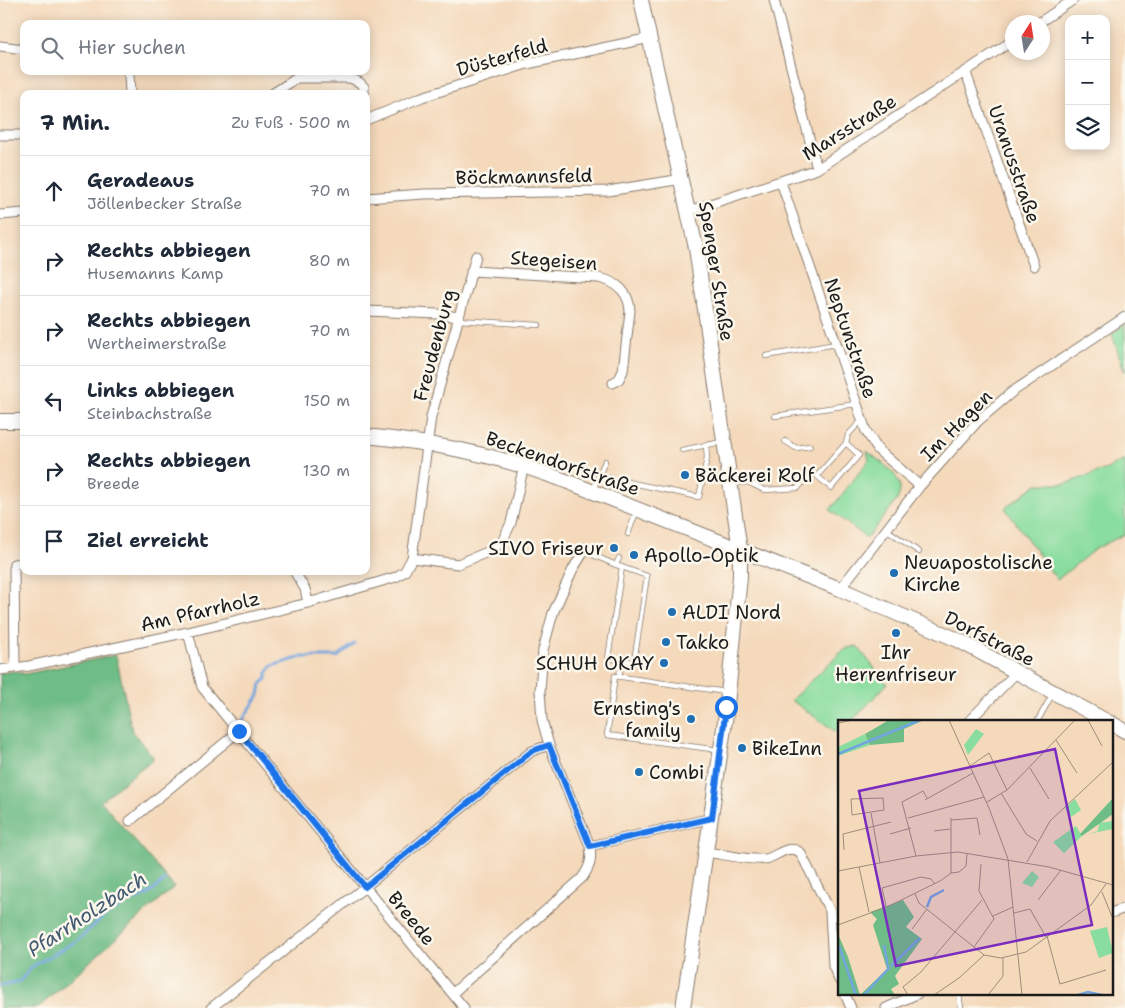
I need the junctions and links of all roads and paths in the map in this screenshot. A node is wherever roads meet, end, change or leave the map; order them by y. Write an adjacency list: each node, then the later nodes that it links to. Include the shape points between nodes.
1 (641, 0): 5 (main road, Spenger Straße)
2 (774, 0): 17 (street)
3 (1073, 0): 4 (street)
4 (1050, 15)
5 (650, 38): 14 (street, Düsterfeld, via 527,64 422,97); 18 (main road, Spenger Straße)
6 (0, 46): 8 (street)
7 (1005, 46): 9 (street, Marsstraße)
8 (20, 48)
9 (966, 72): 17 (street, Marsstraße); 25 (street, Uranusstraße)
10 (129, 75): 11 (street)
11 (130, 90)
12 (278, 90): 13 (street, via 297,78 350,78 360,82)
13 (364, 90)
14 (370, 118)
15 (0, 135): 16 (street)
16 (20, 135)
17 (817, 169): 19 (street, Marsstraße)
18 (682, 179): 20 (street, Böckmannsfeld, via 608,191); 21 (main road, Spenger Straße)
19 (780, 182): 21 (street, Marsstraße); 31 (street, Neptunstraße)
20 (370, 198)
21 (689, 211): 41 (main road, Spenger Straße)
22 (20, 213): 23 (street)
23 (0, 215)
24 (476, 256): 26 (street, Freudenburg)
25 (1034, 266)
26 (471, 271): 29 (street, Freudenburg); 33 (street, Stegeisen, via 599,278 619,286 629,302 630,311 623,371 620,379)
27 (370, 311): 29 (street, via 438,314)
28 (1125, 317): 52 (street, Im Hagen, via 1012,392 970,429)
29 (457, 319): 30 (lane); 42 (street, Freudenburg)
30 (539, 325)
31 (836, 344): 32 (lane); 34 (street, Neptunstraße)
32 (766, 356)
33 (613, 383)
34 (856, 404): 35 (lane); 36 (street, Neptunstraße)
35 (775, 416)
36 (862, 420): 43 (lane, via 848,435); 52 (street, Neptunstraße, via 878,450)
37 (0, 421): 38 (main road)
38 (20, 421)
39 (370, 436): 42 (main road, Beckendorfstraße)
40 (785, 441): 45 (lane, via 796,448)
41 (724, 442): 44 (lane); 51 (main road, Spenger Straße)
42 (427, 443): 48 (main road, Beckendorfstraße); 60 (street)
43 (846, 443): 43 (lane, via 859,455 831,488 817,476)
44 (706, 445): 46 (lane); 49 (lane, via 707,458 699,496)
45 (810, 446)
46 (682, 450)
47 (605, 461): 49 (lane)
48 (524, 465): 53 (main road, Beckendorfstraße); 60 (street, via 511,524 502,542 490,551 458,564)
49 (599, 476): 53 (lane)
50 (807, 477): 51 (lane, via 798,488 764,490 748,482)
51 (730, 484): 57 (main road, Spenger Straße)
52 (920, 486): 55 (street, Im Hagen)
53 (593, 492): 54 (main road, Beckendorfstraße)
54 (638, 509): 56 (lane); 57 (main road, Beckendorfstraße)
55 (886, 529): 59 (lane); 66 (street, Im Hagen)
56 (628, 534)
57 (740, 550): 66 (main road, Dorfstraße); 74 (main road, Spenger Straße)
58 (590, 552): 63 (lane); 82 (street, via 573,569 558,599 546,635 540,692 542,720)
59 (919, 552)
60 (412, 558): 67 (street, Am Pfarrholz, via 406,571 396,577)
61 (619, 558): 63 (lane)
62 (20, 563): 70 (street, via 14,564)
63 (616, 565): 64 (lane)
64 (622, 567): 69 (lane, via 608,658); 69 (lane, via 647,576 634,662)
65 (296, 575): 67 (street, via 305,589)
66 (840, 589): 72 (main road, Dorfstraße, via 958,640)
67 (308, 603): 68 (street, Am Pfarrholz)
68 (188, 632): 70 (street, Am Pfarrholz); 80 (street, Breede, via 202,687)
69 (621, 660): 73 (lane)
70 (15, 668): 71 (street, Am Pfarrholz)
71 (0, 670)
72 (1017, 672): 75 (main road, Dorfstraße); 76 (street)
73 (617, 677): 74 (lane); 83 (lane, via 607,735)
74 (727, 692): 83 (main road, Spenger Straße)
75 (1054, 692): 77 (lane); 78 (main road, Dorfstraße)
76 (970, 720)
77 (1038, 720)
78 (1105, 720)
79 (1112, 724): 81 (main road, Dorfstraße)
80 (239, 731): 85 (street); 88 (street, Breede)
81 (1125, 731)
82 (549, 745): 86 (street); 88 (street, via 532,751)
83 (721, 751): 84 (main road, Spenger Straße)
84 (712, 818): 86 (street); 87 (main road, Spenger Straße)
85 (130, 821)
86 (590, 846): 92 (street, via 592,858 582,878)
87 (706, 852): 91 (street, via 760,859 790,850 800,852 830,911 833,966); 97 (main road, Spenger Straße)
88 (365, 887): 92 (street, Breede); 95 (street)
89 (1125, 908): 90 (street)
90 (1112, 913)
91 (838, 978)
92 (453, 993): 96 (street, Breede)
93 (846, 996): 98 (street)
94 (913, 996): 99 (street)
95 (211, 1008)
96 (464, 1008)
97 (683, 1008)
98 (851, 1008)
99 (886, 1008)

